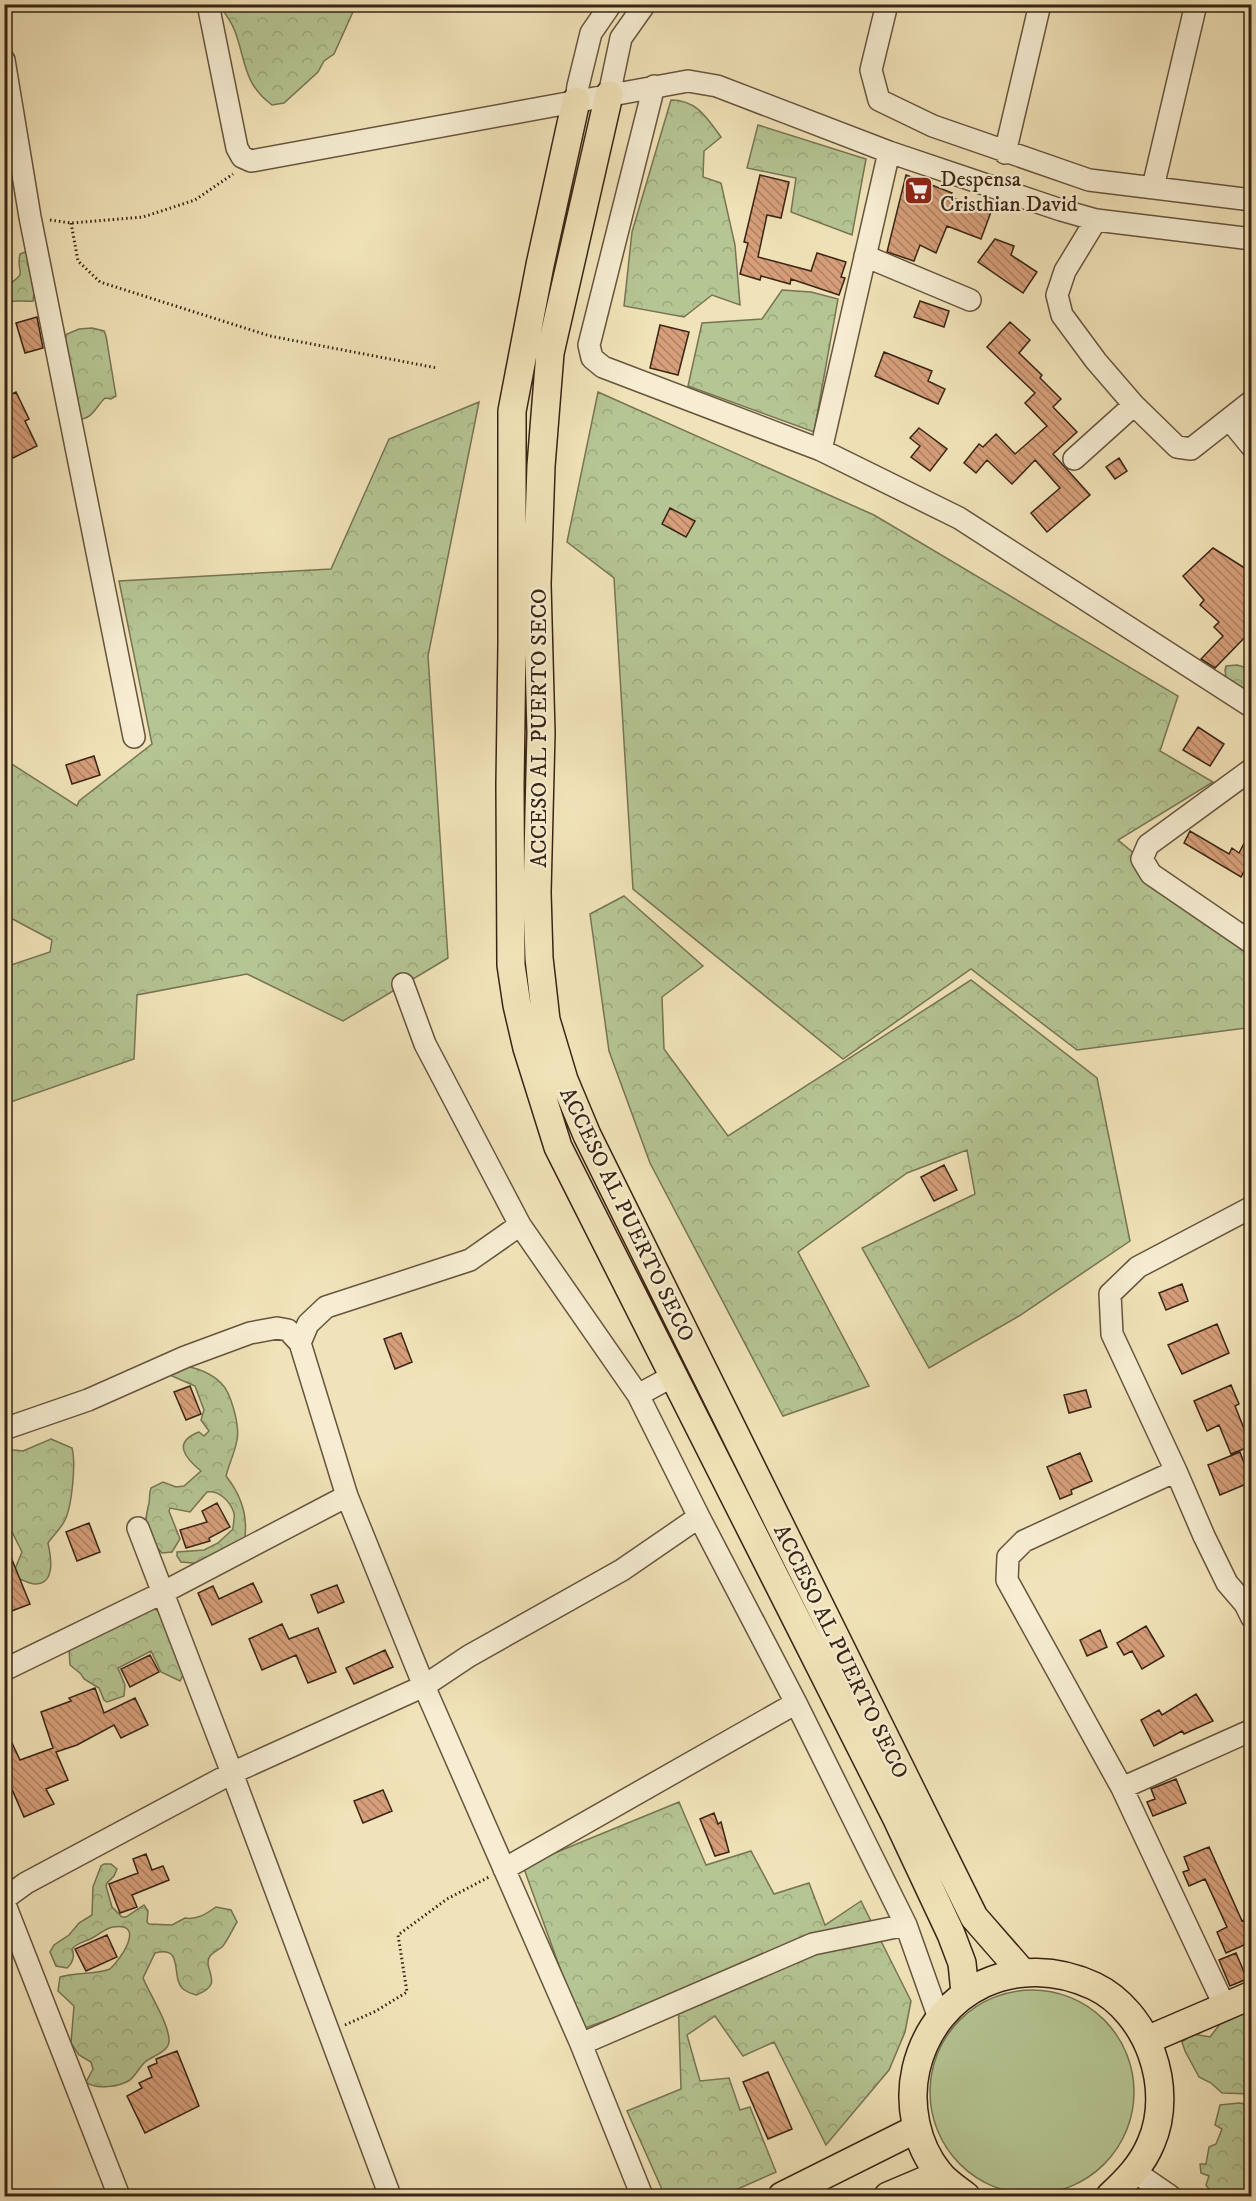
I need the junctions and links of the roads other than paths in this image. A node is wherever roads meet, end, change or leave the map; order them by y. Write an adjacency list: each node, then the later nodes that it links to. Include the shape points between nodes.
1 (208, 4): 10 (street, via 237,148 242,157 251,161)
2 (610, 4): 10 (street, via 591,33)
3 (645, 4): 9 (street, via 621,38)
4 (887, 4): 12 (street, via 871,70 879,100 933,126)
5 (1040, 4): 12 (street)
6 (1196, 4): 13 (street)
7 (4, 60): 26 (street, via 30,217)
8 (654, 86): 9 (street); 11 (street, via 688,81 717,86); 23 (street, via 589,345 592,358 603,367)
9 (609, 95): 10 (street); 51 (main road, ACCESO AL PUERTO SECO, via 550,353 541,466 537,893 546,1020 564,1080 587,1135 974,1917)
10 (576, 101): 33 (main road, ACCESO AL PUERTO SECO, via 512,411 511,965 527,1048 558,1147)
11 (889, 152): 15 (street); 17 (street)
12 (1005, 153): 13 (street, via 1089,180)
13 (1153, 187): 14 (street)
14 (1251, 200)
15 (1096, 220): 16 (street); 20 (street, via 1065,271 1057,295 1062,315)
16 (1251, 239)
17 (865, 256): 18 (street); 23 (street)
18 (970, 300)
19 (1251, 401): 21 (street)
20 (1134, 405): 21 (street, via 1177,447 1191,449); 24 (street)
21 (1229, 418): 22 (street)
22 (1251, 447)
23 (821, 450): 25 (street, via 959,518)
24 (1074, 459)
25 (1251, 707)
26 (134, 737)
27 (1251, 769): 28 (street, via 1148,845 1142,859 1151,874)
28 (1251, 943)
29 (403, 984): 31 (street, via 425,1044)
30 (1251, 1207): 36 (street, via 1138,1267 1110,1294 1112,1334)
31 (520, 1226): 32 (street, via 470,1260 326,1307 308,1324); 34 (street)
32 (300, 1343): 35 (street, via 288,1330 250,1333 184,1357 88,1400); 37 (street)
33 (673, 1376): 34 (street); 52 (main road, ACCESO AL PUERTO SECO, via 942,1913 962,1963)
34 (638, 1395): 38 (street)
35 (4, 1429)
36 (1176, 1471): 41 (street, via 1227,1583); 47 (street, via 1024,1541 1008,1557 1007,1580)
37 (347, 1496): 40 (street); 43 (street)
38 (699, 1517): 43 (street, via 622,1570 469,1656); 44 (street)
39 (138, 1528): 40 (street)
40 (162, 1593): 42 (street); 46 (street)
41 (1249, 1608)
42 (4, 1670)
43 (424, 1686): 46 (street); 48 (street)
44 (796, 1703): 48 (street); 50 (street)
45 (1251, 1730): 47 (street)
46 (232, 1773): 49 (street, via 26,1883); 62 (street)
47 (1122, 1788): 54 (street)
48 (504, 1869): 57 (street)
49 (4, 1901): 61 (street)
50 (906, 1925): 55 (street); 57 (street, via 813,1944)
51 (1022, 1972): 52 (main road, via 989,1980); 56 (main road, via 1059,1974 1095,1987 1125,2009)
52 (965, 1993): 55 (main road)
53 (1251, 1995): 54 (main road)
54 (1225, 2007): 56 (main road)
55 (939, 2018): 58 (main road, via 921,2050 912,2085)
56 (1147, 2040): 59 (main road, via 1158,2073 1160,2108 1152,2142)
57 (581, 2044): 63 (street)
58 (916, 2129): 60 (main road); 64 (main road)
59 (1135, 2172): 67 (main road); 68 (street)
60 (940, 2174): 65 (main road); 66 (main road)
61 (119, 2196)
62 (390, 2196)
63 (642, 2196)
64 (782, 2196)
65 (888, 2196)
66 (966, 2196)
67 (1110, 2196)
68 (1170, 2196)

